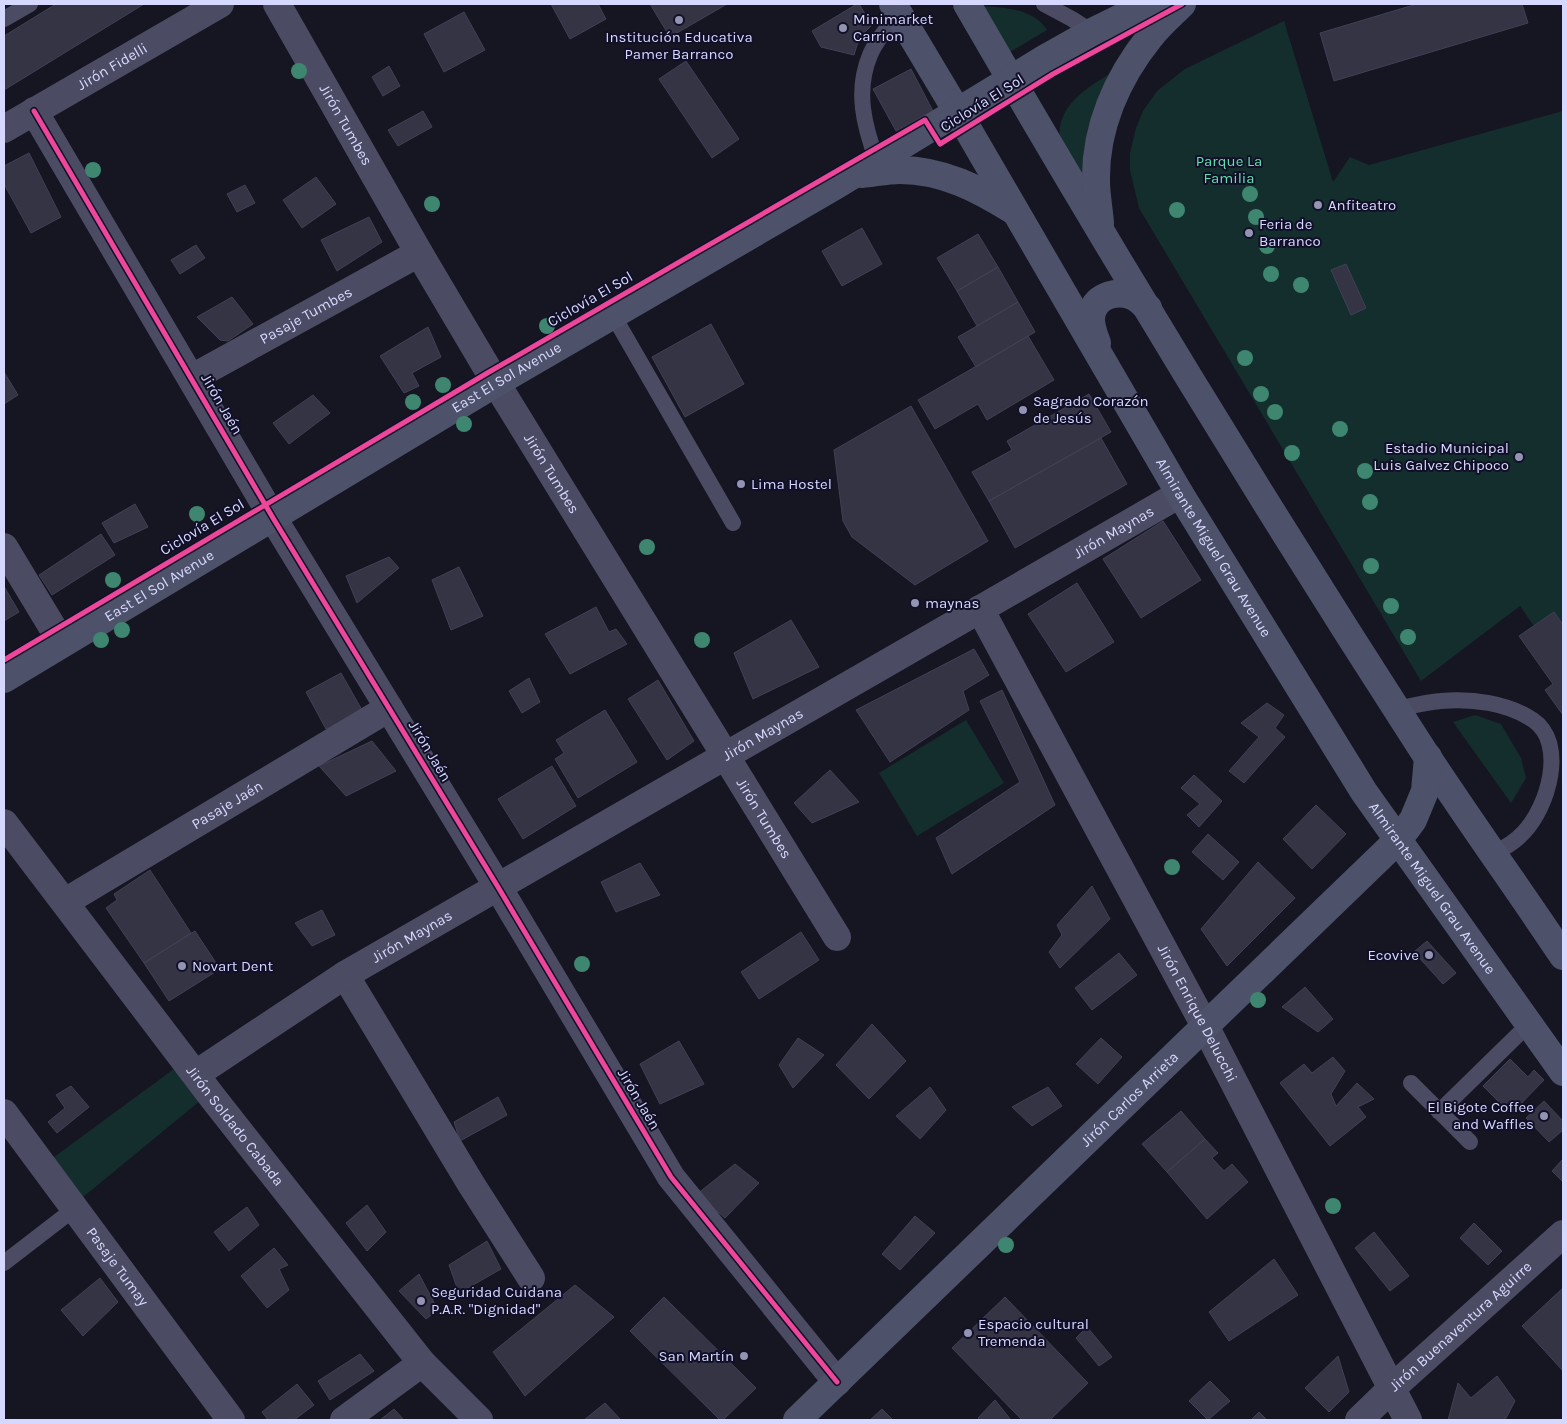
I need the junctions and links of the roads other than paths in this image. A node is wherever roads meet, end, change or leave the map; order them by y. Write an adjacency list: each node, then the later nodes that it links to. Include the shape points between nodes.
1 (30, 4): 9 (lane)
2 (220, 4): 12 (street, Jirón Fidelli)
3 (277, 4): 18 (street, Jirón Tumbes)
4 (967, 4): 11 (main road)
5 (1044, 4): 10 (lane)
6 (1149, 4): 10 (main road, East El Sol Avenue)
7 (1182, 4): 17 (main road, via 1150,37 1120,82 1110,104 1097,157)
8 (896, 9): 13 (main road, Almirante Miguel Grau Avenue); 15 (lane, via 870,54 863,82)
9 (4, 19)
10 (1092, 32): 11 (main road, East El Sol Avenue)
11 (1011, 79): 13 (main road, East El Sol Avenue); 17 (main road)
12 (34, 111): 14 (street, Jirón Fidelli); 22 (street, Jirón Jaén)
13 (958, 112): 15 (main road, East El Sol Avenue); 16 (main road, Almirante Miguel Grau Avenue)
14 (4, 129)
15 (866, 167): 16 (main road, via 942,175 982,191); 20 (main road, East El Sol Avenue)
16 (1017, 214): 21 (main road, Almirante Miguel Grau Avenue)
17 (1101, 232): 19 (main road)
18 (419, 253): 22 (street, Pasaje Tumbes); 23 (street, Jirón Tumbes)
19 (1148, 308): 21 (main road, via 1134,296 1118,292 1096,304 1091,321); 32 (main road)
20 (613, 315): 23 (main road, East El Sol Avenue); 26 (lane)
21 (1103, 362): 24 (main road, Almirante Miguel Grau Avenue)
22 (192, 378): 25 (street, Jirón Jaén)
23 (496, 383): 25 (main road, East El Sol Avenue); 33 (street, Jirón Tumbes)
24 (1180, 494): 28 (street, Jirón Maynas); 36 (main road, Almirante Miguel Grau Avenue, via 1364,792)
25 (273, 518): 29 (main road, East El Sol Avenue); 31 (street, Jirón Jaén)
26 (733, 523)
27 (4, 548): 29 (street)
28 (980, 608): 33 (street, Jirón Maynas); 44 (street, Jirón Enrique Delucchi)
29 (62, 643): 30 (main road, East El Sol Avenue)
30 (4, 679)
31 (389, 708): 38 (street, Jirón Jaén); 39 (street, Pasaje Jaén)
32 (1397, 709): 34 (main road); 37 (lane, via 1441,701 1485,703 1521,712 1543,729 1552,768 1547,796 1525,831 1509,846)
33 (725, 756): 38 (street, Jirón Maynas); 40 (street, Jirón Tumbes)
34 (1428, 758): 36 (main road, Jirón Carlos Arrieta, via 1425,790 1413,820); 37 (main road)
35 (4, 823): 39 (street, Jirón Soldado Cabada)
36 (1398, 840): 43 (main road, Almirante Miguel Grau Avenue); 44 (main road, Jirón Carlos Arrieta)
37 (1493, 853): 41 (main road)
38 (498, 887): 42 (street, Jirón Maynas); 56 (street, Jirón Jaén, via 671,1177)
39 (65, 902): 46 (street, Jirón Soldado Cabada)
40 (837, 937)
41 (1563, 956)
42 (345, 974): 46 (street, Jirón Maynas); 54 (street)
43 (1529, 1024): 45 (main road, Almirante Miguel Grau Avenue); 48 (lane)
44 (1204, 1026): 56 (main road, Jirón Carlos Arrieta); 57 (street, Jirón Enrique Delucchi)
45 (1563, 1072)
46 (196, 1074): 55 (street, Jirón Soldado Cabada)
47 (1412, 1083): 48 (lane)
48 (1439, 1112): 50 (lane)
49 (4, 1114): 51 (street, Pasaje Tumay)
50 (1470, 1142)
51 (74, 1209): 53 (lane); 58 (street, Pasaje Tumay)
52 (1563, 1234): 57 (street, Jirón Buenaventura Aguirre)
53 (4, 1263)
54 (531, 1278)
55 (422, 1363): 59 (street); 60 (street, Jirón Soldado Cabada)
56 (837, 1382): 61 (main road, Jirón Carlos Arrieta)
57 (1392, 1388): 62 (street, Jirón Buenaventura Aguirre); 63 (street, Jirón Enrique Delucchi)
58 (230, 1420)
59 (344, 1420)
60 (479, 1420)
61 (798, 1420)
62 (1359, 1420)
63 (1408, 1420)

